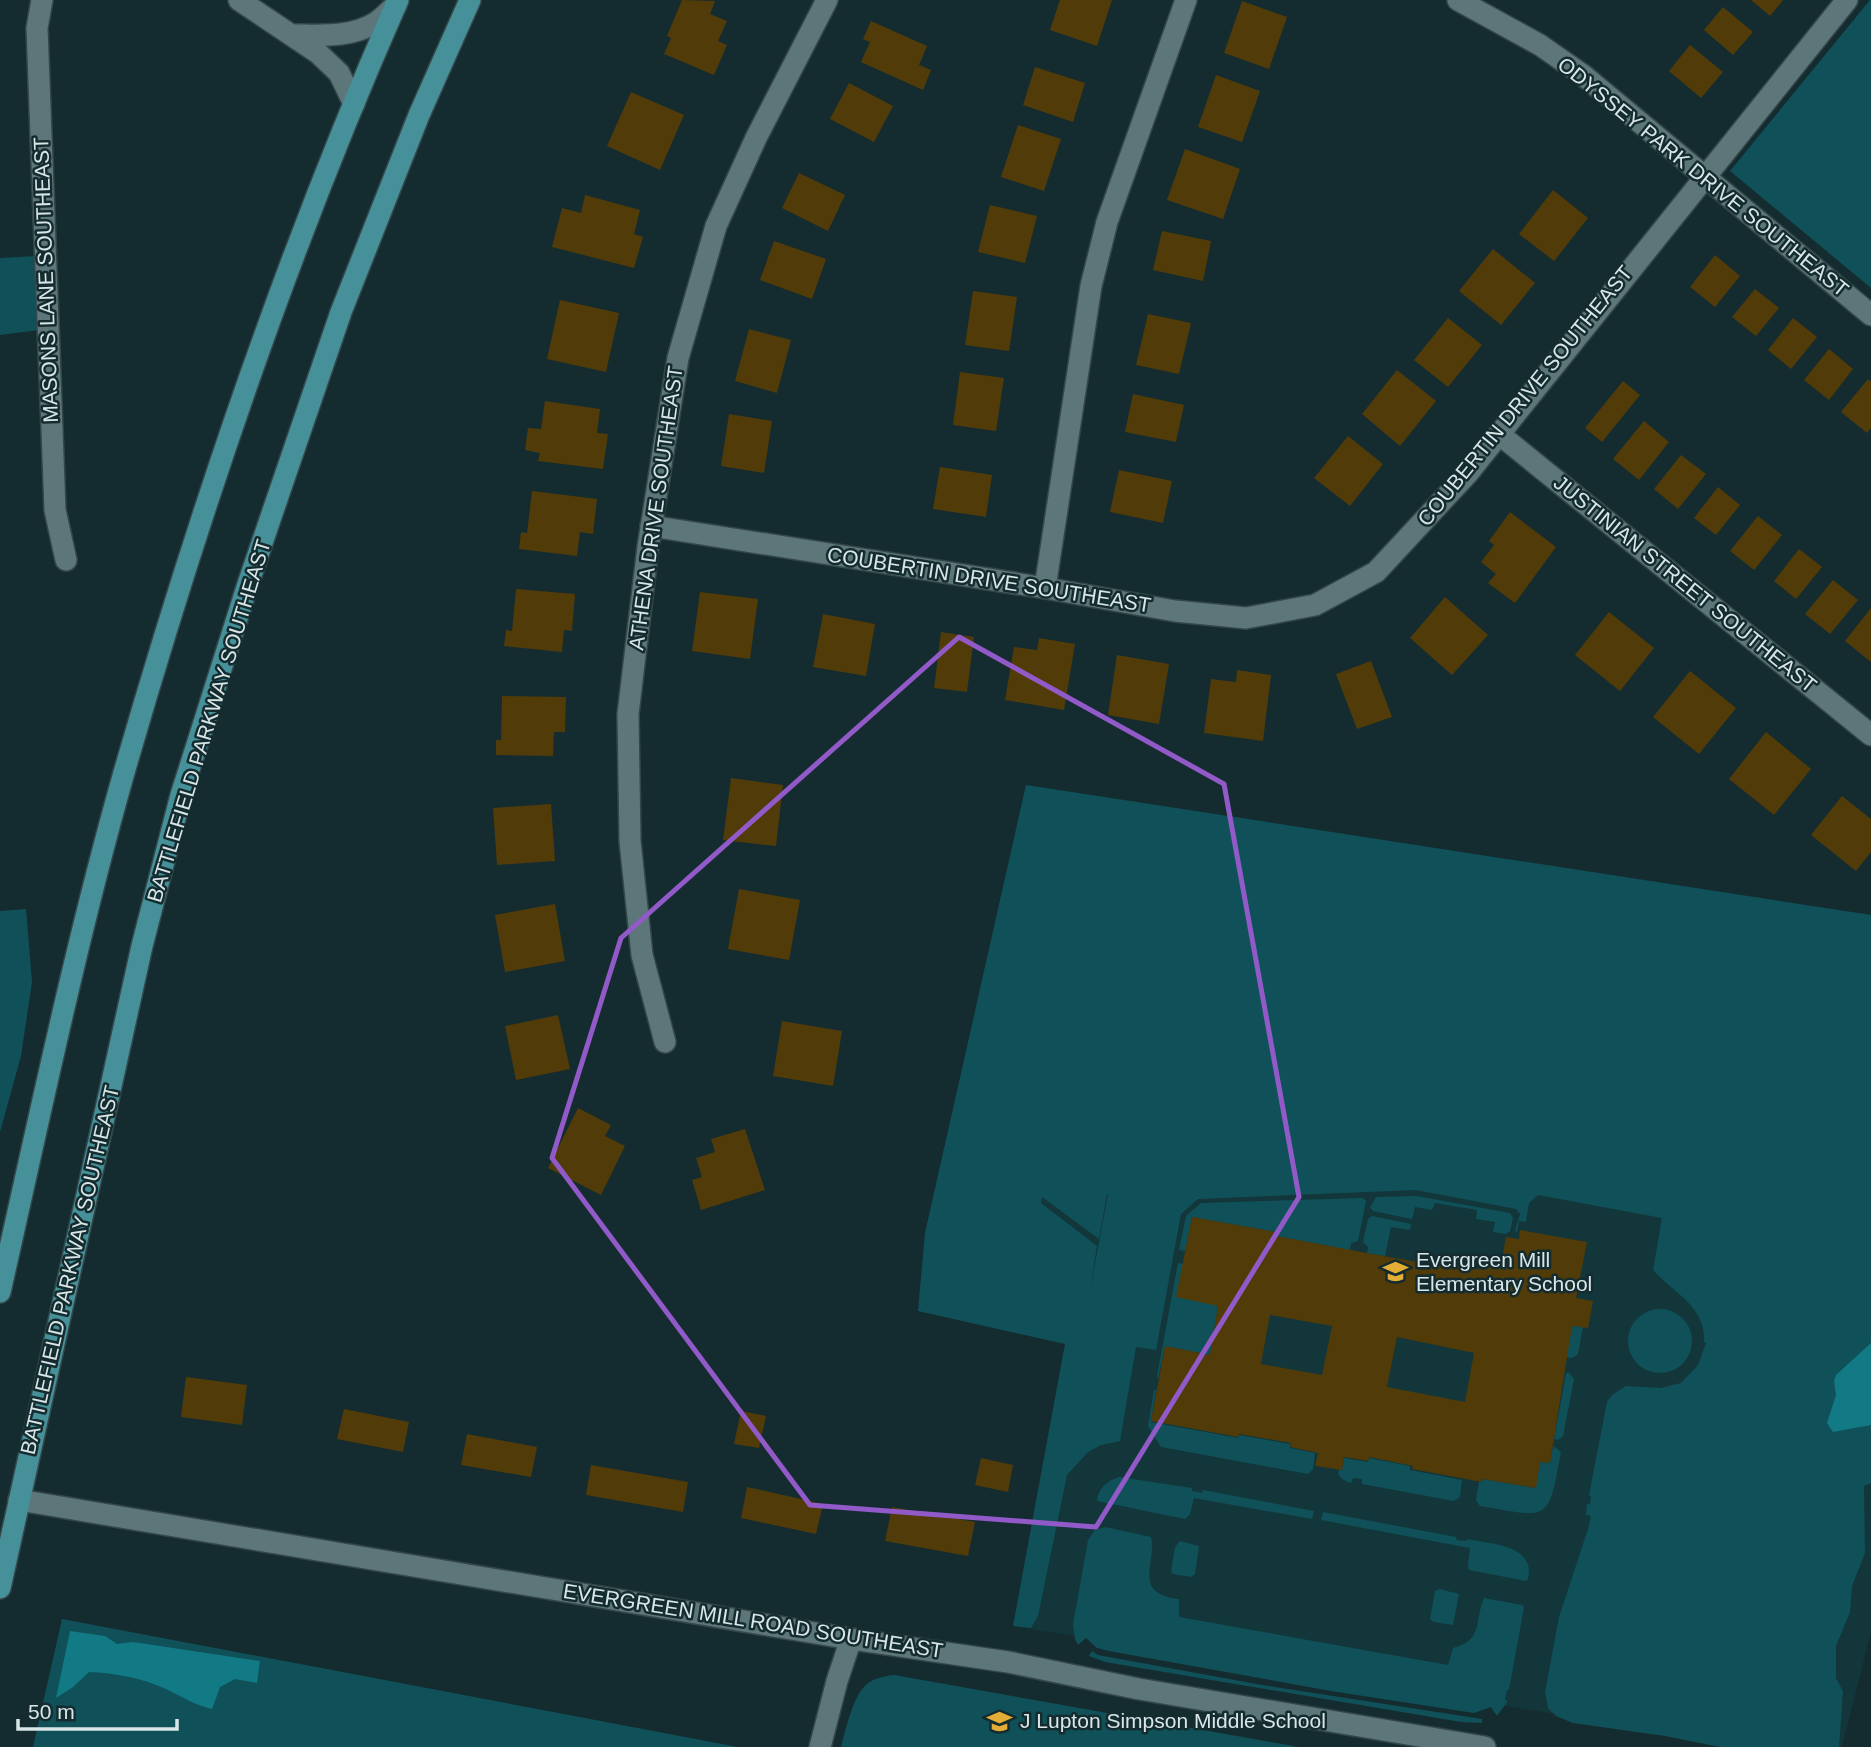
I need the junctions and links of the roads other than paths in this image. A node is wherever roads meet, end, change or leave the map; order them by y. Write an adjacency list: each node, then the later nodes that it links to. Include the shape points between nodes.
1 (42, 0): 15 (street, MASONS LANE SOUTHEAST, via 37,28 51,436 55,510)
2 (239, 0): 9 (street)
3 (470, 0): 20 (main road, BATTLEFIELD PARKWAY SOUTHEAST, via 341,312 181,795)
4 (827, 0): 14 (street, ATHENA DRIVE SOUTHEAST, via 716,226 678,358)
5 (1186, 0): 16 (street, via 1107,222 1091,286)
6 (1459, 0): 11 (street, ODYSSEY PARK DRIVE SOUTHEAST, via 1541,45 1583,75)
7 (1847, 0): 11 (street, COUBERTIN DRIVE SOUTHEAST)
8 (397, 3): 9 (street, via 374,23 356,31); 10 (main road)
9 (292, 35): 10 (street, via 339,73)
10 (354, 104): 19 (main road, via 240,403 141,715 89,907)
11 (1705, 176): 12 (street, ODYSSEY PARK DRIVE SOUTHEAST); 13 (street, COUBERTIN DRIVE SOUTHEAST)
12 (1871, 315)
13 (1499, 434): 16 (street, COUBERTIN DRIVE SOUTHEAST, via 1376,572 1315,605 1246,618 1175,611); 17 (street, JUSTINIAN STREET SOUTHEAST)
14 (651, 527): 16 (street, COUBERTIN DRIVE SOUTHEAST); 18 (street, ATHENA DRIVE SOUTHEAST, via 628,714 630,841 642,955)
15 (66, 560)
16 (1045, 588)
17 (1871, 735)
18 (665, 1042)
19 (0, 1292)
20 (10, 1498): 21 (main road, BATTLEFIELD PARKWAY SOUTHEAST); 22 (street, EVERGREEN MILL ROAD SOUTHEAST)
21 (0, 1588)
22 (851, 1639): 23 (street); 24 (street, EVERGREEN MILL ROAD SOUTHEAST, via 1008,1662 1139,1689)
23 (820, 1747)
24 (1485, 1747)

